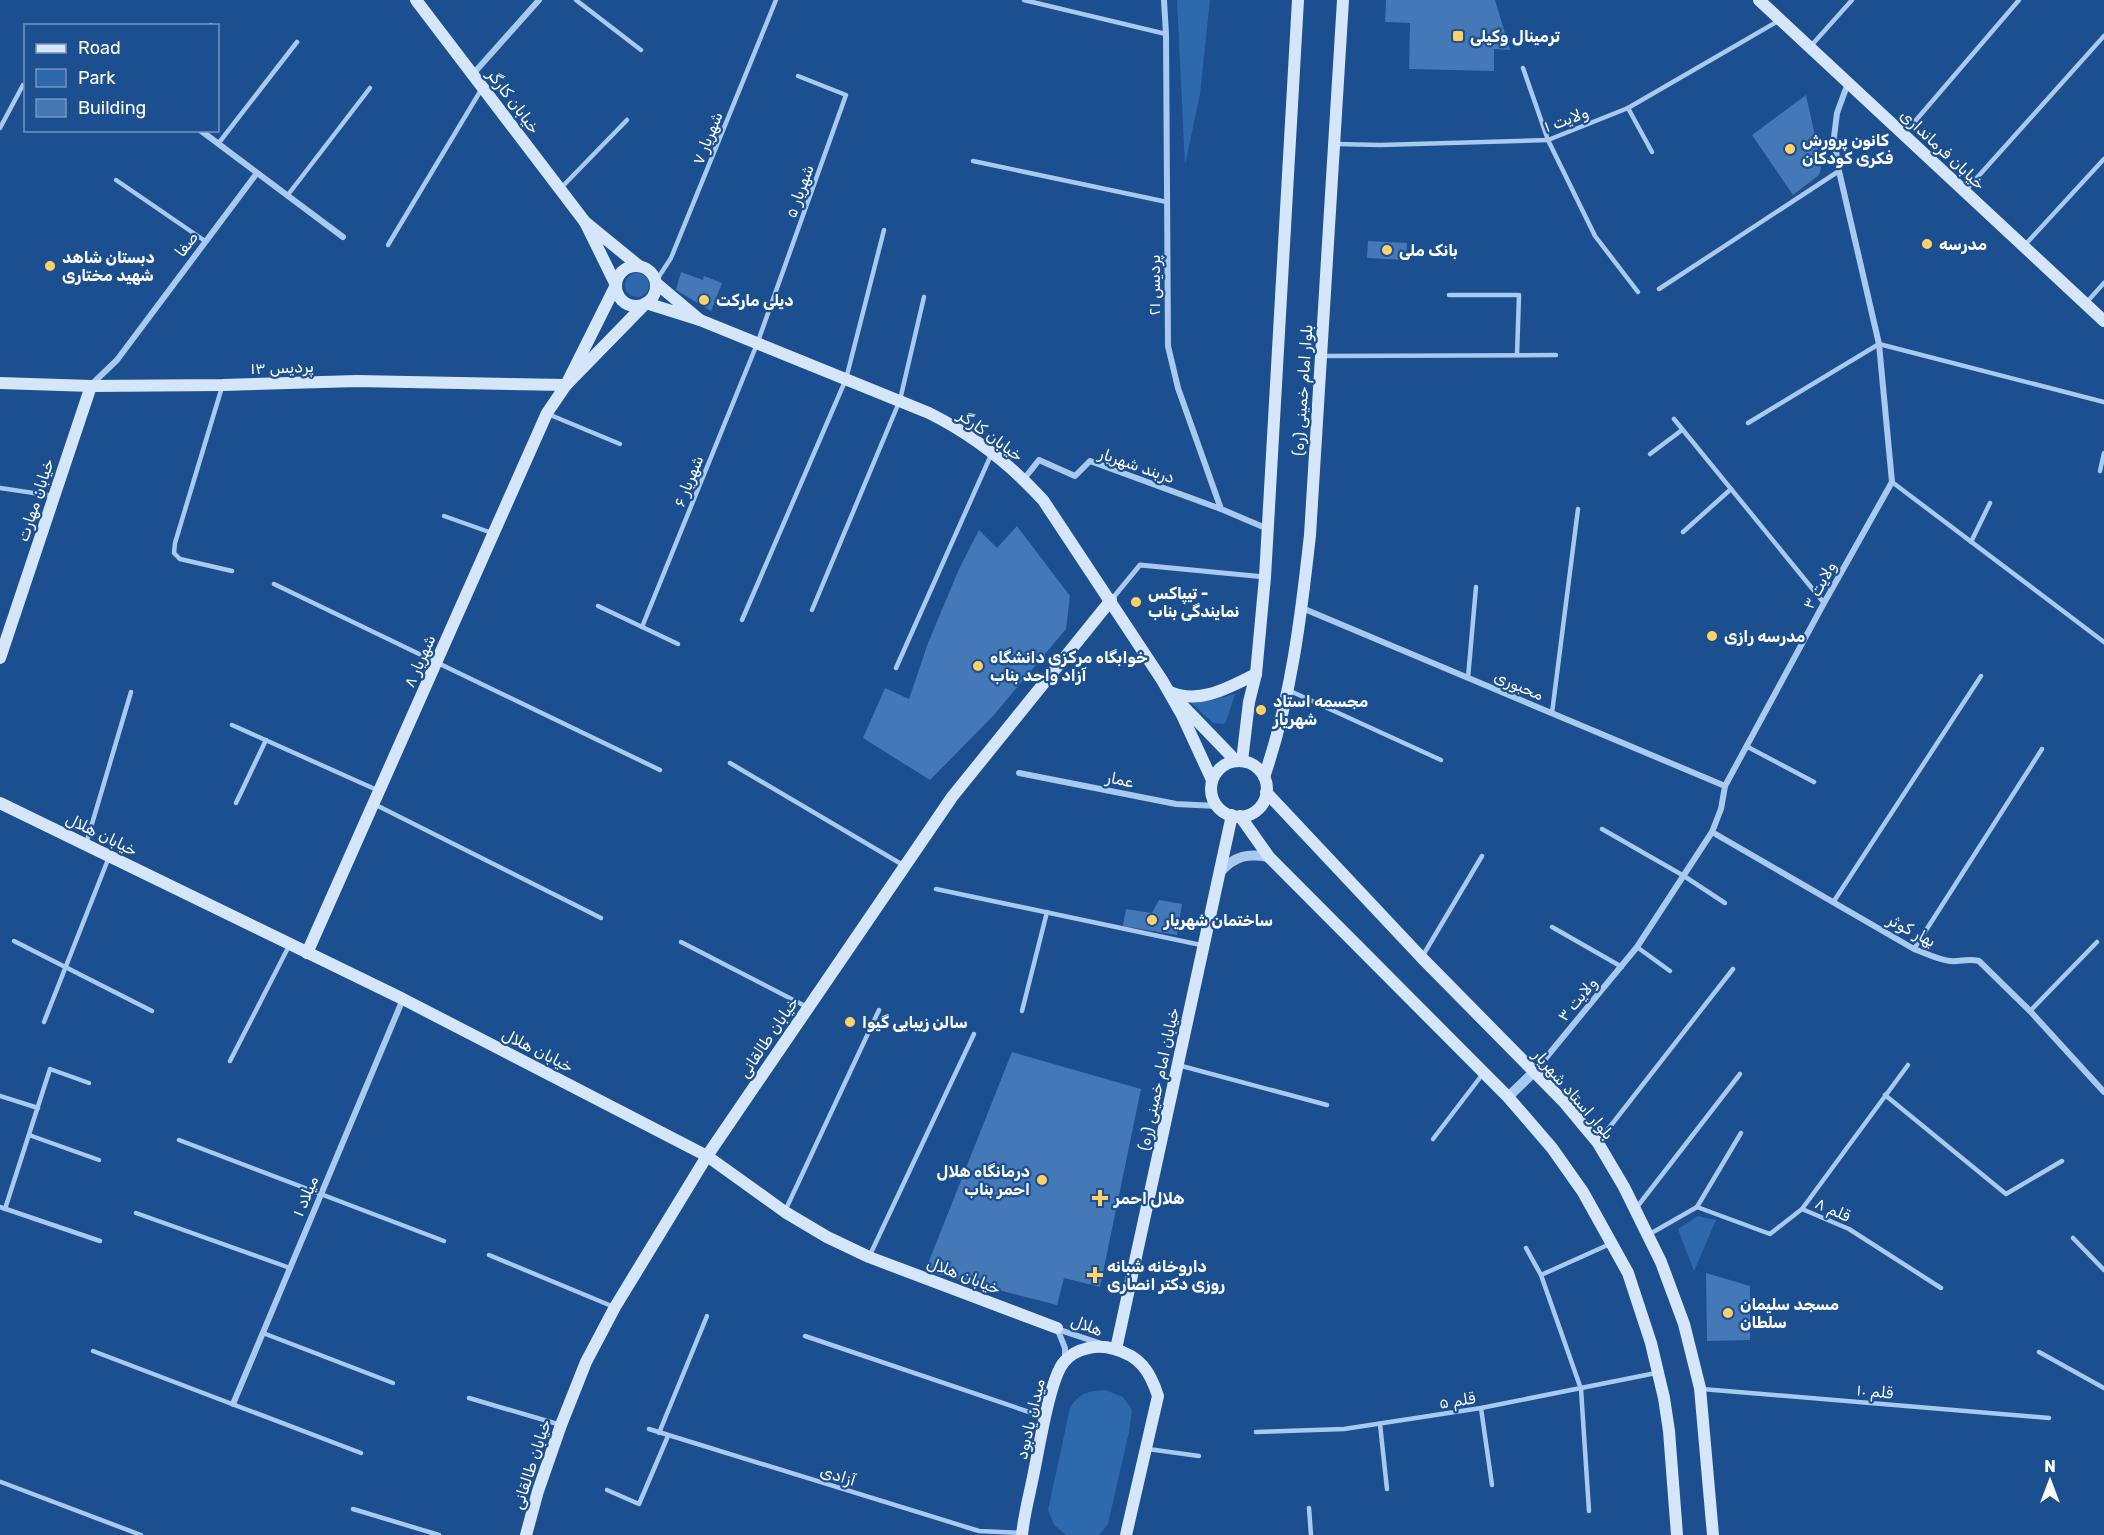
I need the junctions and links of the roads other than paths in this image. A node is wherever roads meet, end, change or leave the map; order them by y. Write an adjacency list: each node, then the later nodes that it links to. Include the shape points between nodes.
1 (416, 0): 19 (main road, خیابان کارگر)
2 (538, 0): 19 (street)
3 (576, 0): 17 (lane)
4 (776, 0): 50 (lane, شهریار ۷, via 671,258)
5 (1024, 0): 13 (lane)
6 (1164, 0): 13 (street, پردیس ۲۱)
7 (1298, 0): 91 (main road, بلوار امام خمینی (ره))
8 (1343, 0): 32 (main road, بلوار امام خمینی (ره))
9 (1758, 0): 12 (main road, خیابان فرمانداری)
10 (1852, 0): 16 (lane)
11 (2019, 0): 29 (lane)
12 (1780, 20): 16 (main road, خیابان فرمانداری); 25 (lane, ولایت ۱)
13 (1166, 34): 42 (street, پردیس ۲۱)
14 (2104, 36): 40 (lane)
15 (297, 42): 31 (lane)
16 (1809, 47): 21 (main road, خیابان فرمانداری)
17 (641, 50)
18 (1524, 68): 30 (lane)
19 (473, 74): 24 (main road, خیابان کارگر)
20 (798, 76): 61 (lane, شهریار ۵, via 846,95)
21 (1848, 83): 29 (main road, خیابان فرمانداری); 36 (street, via 1833,137)
22 (23, 86): 27 (lane)
23 (370, 88): 41 (lane)
24 (482, 88): 39 (main road, خیابان کارگر); 47 (lane)
25 (1628, 108): 30 (lane, ولایت ۱); 33 (lane)
26 (627, 120): 39 (lane)
27 (0, 128)
28 (203, 132): 31 (street)
29 (1904, 135): 40 (main road, خیابان فرمانداری)
30 (1548, 140): 32 (lane, ولایت ۱); 54 (lane, via 1595,236)
31 (218, 144): 37 (street)
32 (1334, 144): 65 (main road, بلوار امام خمینی (ره))
33 (1652, 152)
34 (2104, 159): 48 (lane)
35 (973, 161): 42 (lane)
36 (1839, 171): 53 (lane); 62 (street)
37 (256, 173): 41 (street); 46 (street, صفا)
38 (116, 180): 46 (lane)
39 (560, 189): 43 (main road, خیابان کارگر)
40 (1965, 192): 48 (main road, خیابان فرمانداری)
41 (287, 196): 45 (street)
42 (1167, 202): 88 (street, پردیس ۲۱, via 1168,346 1178,388)
43 (585, 222): 49 (main road, خیابان کارگر); 52 (main road, خیابان کارگر)
44 (884, 230): 66 (lane)
45 (343, 237)
46 (205, 242): 70 (street, صفا, via 117,360)
47 (388, 245)
48 (2024, 247): 58 (main road, خیابان فرمانداری)
49 (639, 266): 50 (main road, via 650,272); 52 (main road, via 623,270)
50 (656, 283): 57 (main road, via 654,295); 59 (main road, خیابان کارگر)
51 (2104, 283): 58 (lane)
52 (616, 285): 57 (main road, via 626,303); 68 (main road, شهریار ۸)
53 (1659, 289)
54 (1638, 292)
55 (1449, 295): 63 (lane, via 1520,295)
56 (924, 297): 71 (lane)
57 (646, 303): 59 (main road, خیابان کارگر); 68 (main road, شهریار ۸)
58 (2085, 303): 60 (main road, خیابان فرمانداری)
59 (700, 320): 61 (main road, خیابان کارگر)
60 (2104, 321)
61 (757, 344): 66 (main road, خیابان کارگر); 105 (lane, شهریار ۶)
62 (1879, 344): 72 (lane); 75 (lane); 83 (street)
63 (1517, 355): 64 (lane); 65 (lane)
64 (1556, 355)
65 (1321, 356): 102 (main road, بلوار امام خمینی (ره))
66 (846, 379): 71 (main road, خیابان کارگر); 104 (lane)
67 (0, 383): 70 (main road, پردیس ۱۳)
68 (566, 384): 69 (main road, پردیس ۱۳, via 357,381); 73 (main road, شهریار ۸)
69 (223, 385): 70 (main road, پردیس ۱۳); 95 (lane, via 174,553 180,559)
70 (91, 386): 86 (main road, خیابان مهارت)
71 (900, 400): 78 (main road, خیابان کارگر, via 948,423); 103 (lane)
72 (2104, 402)
73 (547, 413): 77 (lane); 93 (main road, شهریار ۸)
74 (1674, 419): 76 (lane)
75 (1748, 423)
76 (1682, 430): 79 (lane); 85 (lane)
77 (620, 444)
78 (992, 453): 82 (main road, خیابان کارگر); 111 (lane)
79 (1650, 453)
80 (2104, 453): 81 (lane)
81 (2100, 471)
82 (1024, 479): 88 (street, دربند شهریار, via 1039,460 1075,476 1090,461); 99 (main road, خیابان کارگر, via 1043,500)
83 (1892, 482): 94 (lane); 100 (street, ولایت ۳)
84 (0, 488): 86 (lane)
85 (1731, 489): 92 (lane); 100 (lane)
86 (54, 496): 106 (main road, خیابان مهارت)
87 (1990, 503): 94 (lane)
88 (1221, 509): 91 (street)
89 (1578, 509): 118 (lane)
90 (444, 516): 93 (lane)
91 (1269, 530): 96 (main road, بلوار امام خمینی (ره))
92 (1683, 532)
93 (494, 533): 110 (main road, شهریار ۸)
94 (1971, 542): 107 (lane)
95 (232, 571)
96 (1266, 577): 99 (street, via 1140,565); 112 (main road, بلوار امام خمینی (ره))
97 (274, 584): 110 (lane)
98 (1476, 587): 114 (lane)
99 (1111, 600): 117 (main road, خیابان کارگر); 145 (main road, خیابان طالقانی, via 952,797)
100 (1824, 603): 121 (street, ولایت ۳)
101 (598, 606): 105 (lane)
102 (1302, 608): 114 (street, محبوری); 115 (main road, بلوار امام خمینی (ره))
103 (812, 610)
104 (742, 620)
105 (642, 627): 108 (lane)
106 (4, 631): 109 (main road, خیابان مهارت)
107 (2104, 642)
108 (678, 644)
109 (0, 658)
110 (436, 662): 126 (lane); 132 (main road, شهریار ۸)
111 (896, 668)
112 (1256, 674): 117 (main road, via 1214,694 1188,696); 124 (main road, بلوار امام خمینی (ره))
113 (1981, 676): 149 (lane)
114 (1468, 678): 118 (street, محبوری)
115 (1288, 690): 123 (lane); 128 (main road, بلوار امام خمینی (ره))
116 (131, 692): 141 (lane)
117 (1169, 692): 124 (main road); 129 (main road)
118 (1551, 713): 131 (street, محبوری)
119 (232, 725): 120 (lane)
120 (266, 740): 132 (lane); 135 (lane)
121 (1746, 746): 130 (lane); 131 (street, ولایت ۳)
122 (2043, 749): 160 (lane)
123 (1441, 760)
124 (1239, 761): 128 (main road, via 1256,767); 129 (main road, via 1219,768)
125 (730, 763): 145 (lane)
126 (660, 770)
127 (1019, 772): 137 (street, عمار, via 1176,804)
128 (1264, 777): 133 (main road)
129 (1212, 780): 137 (main road, via 1211,793)
130 (1814, 782)
131 (1725, 786): 140 (street, ولایت ۳)
132 (379, 791): 136 (main road, شهریار ۸)
133 (1266, 792): 138 (main road, via 1253,813); 162 (main road, بلوار استاد شهریار)
134 (0, 802): 141 (main road, خیابان هلال)
135 (236, 803)
136 (373, 804): 152 (lane); 161 (main road, شهریار ۸)
137 (1217, 806): 138 (main road)
138 (1236, 816): 144 (main road); 146 (main road, خیابان امام خمینی (ره))
139 (1602, 829): 147 (lane)
140 (1713, 832): 147 (street, ولایت ۳); 149 (street, بهار کوثر)
141 (87, 844): 142 (main road, خیابان هلال)
142 (110, 855): 157 (main road, خیابان هلال); 163 (lane)
143 (1482, 856): 162 (lane)
144 (1269, 857): 146 (street, via 1240,856); 179 (main road)
145 (905, 866): 168 (main road, خیابان طالقانی)
146 (1220, 872): 158 (main road, خیابان امام خمینی (ره))
147 (1684, 876): 150 (lane); 159 (street, ولایت ۳)
148 (936, 889): 151 (lane)
149 (1834, 901): 160 (street, بهار کوثر)
150 (1725, 903)
151 (1047, 912): 158 (lane); 171 (lane)
152 (601, 918)
153 (1551, 927): 164 (lane)
154 (14, 941): 163 (lane)
155 (681, 942): 168 (lane)
156 (2097, 942): 172 (lane)
157 (290, 945): 161 (main road, خیابان هلال); 175 (lane)
158 (1204, 946): 176 (main road, خیابان امام خمینی (ره))
159 (1637, 947): 164 (street, ولایت ۳); 166 (lane)
160 (1914, 949): 172 (street, بهار کوثر, via 1941,960 1978,961)
161 (307, 953): 167 (main road, خیابان هلال)
162 (1422, 958): 178 (main road, بلوار استاد شهریار)
163 (66, 967): 170 (lane); 173 (lane)
164 (1622, 967): 178 (street, ولایت ۳)
165 (1733, 969): 192 (lane)
166 (1670, 971)
167 (403, 999): 193 (main road, خیابان هلال); 196 (street, میلاد ۱)
168 (808, 1007): 193 (main road, خیابان طالقانی)
169 (879, 1010): 201 (lane)
170 (152, 1011)
171 (1022, 1011)
172 (2030, 1011): 182 (street, بهار کوثر)
173 (44, 1022)
174 (974, 1034): 210 (lane)
175 (230, 1060)
176 (1178, 1065): 186 (lane); 220 (main road, خیابان امام خمینی (ره))
177 (1908, 1065): 183 (lane)
178 (1535, 1071): 185 (street); 192 (main road, بلوار استاد شهریار)
179 (1484, 1072): 185 (main road); 190 (lane)
180 (1740, 1074): 199 (lane)
181 (89, 1083): 187 (lane, via 50,1069)
182 (2104, 1092)
183 (1885, 1095): 195 (lane, via 2006,1194); 200 (lane)
184 (0, 1096): 187 (lane)
185 (1508, 1097): 207 (main road, via 1552,1148)
186 (1327, 1105)
187 (38, 1108): 189 (lane)
188 (1741, 1133): 197 (lane)
189 (29, 1135): 194 (lane); 198 (lane)
190 (1432, 1139)
191 (179, 1140): 196 (lane)
192 (1598, 1143): 199 (main road, بلوار استاد شهریار)
193 (706, 1156): 201 (main road, خیابان هلال); 215 (main road, خیابان طالقانی)
194 (99, 1160)
195 (2062, 1161)
196 (321, 1194): 206 (lane); 211 (street, میلاد ۱)
197 (1697, 1207): 200 (lane, قلم ۸, via 1770,1234); 203 (lane)
198 (3, 1208): 205 (lane)
199 (1635, 1209): 203 (main road, بلوار استاد شهریار)
200 (1802, 1209): 214 (lane, قلم ۸, via 1849,1229)
201 (785, 1212): 210 (main road, خیابان هلال)
202 (135, 1214): 211 (lane)
203 (1648, 1235): 226 (main road, بلوار استاد شهریار, via 1673,1290)
204 (2073, 1238): 212 (lane)
205 (100, 1241)
206 (444, 1241)
207 (1612, 1244): 213 (lane); 224 (main road, via 1628,1273)
208 (1526, 1248): 213 (lane)
209 (489, 1255): 215 (lane)
210 (869, 1257): 217 (main road, خیابان هلال)
211 (290, 1268): 218 (street, میلاد ۱)
212 (2104, 1270)
213 (1541, 1275): 228 (lane)
214 (1941, 1288)
215 (615, 1307): 235 (main road, خیابان طالقانی, via 586,1362)
216 (707, 1316): 238 (lane)
217 (1057, 1328): 220 (street, هلال); 223 (street)
218 (263, 1333): 225 (lane); 230 (street, میلاد ۱)
219 (805, 1336): 232 (lane)
220 (1112, 1348): 223 (main road, via 1089,1348); 240 (main road, via 1141,1363 1158,1396)
221 (93, 1351): 230 (lane)
222 (2039, 1352): 227 (lane)
223 (1065, 1360): 232 (main road, میدان یادبود)
224 (1658, 1373): 228 (lane, قلم ۵); 256 (main road, via 1669,1431)
225 (393, 1383)
226 (1700, 1388): 233 (lane, قلم ۱۰); 257 (main road, بلوار استاد شهریار)
227 (2104, 1388)
228 (1581, 1389): 231 (lane, قلم ۵); 249 (lane)
229 (469, 1398): 235 (lane)
230 (233, 1404): 241 (lane)
231 (1481, 1408): 234 (lane, قلم ۵); 244 (lane)
232 (1046, 1418): 250 (main road, میدان یادبود)
233 (2049, 1418)
234 (1380, 1424): 237 (lane, قلم ۵); 245 (lane)
235 (561, 1425): 253 (main road, خیابان طالقانی)
236 (649, 1429): 238 (lane, آزادی)
237 (1256, 1432)
238 (659, 1433): 239 (lane, آزادی)
239 (668, 1436): 246 (lane, via 639,1504); 250 (lane, آزادی, via 979,1531)
240 (1145, 1448): 242 (lane); 254 (main road)
241 (361, 1453)
242 (1198, 1456)
243 (1, 1482): 251 (lane)
244 (1492, 1485)
245 (1387, 1489)
246 (607, 1490)
247 (1309, 1508): 255 (lane)
248 (353, 1509): 252 (lane)
249 (1589, 1511)
250 (1021, 1534)
251 (141, 1535)
252 (439, 1535)
253 (526, 1535)
254 (1126, 1535)
255 (1311, 1535)
256 (1677, 1535)
257 (1713, 1535)

